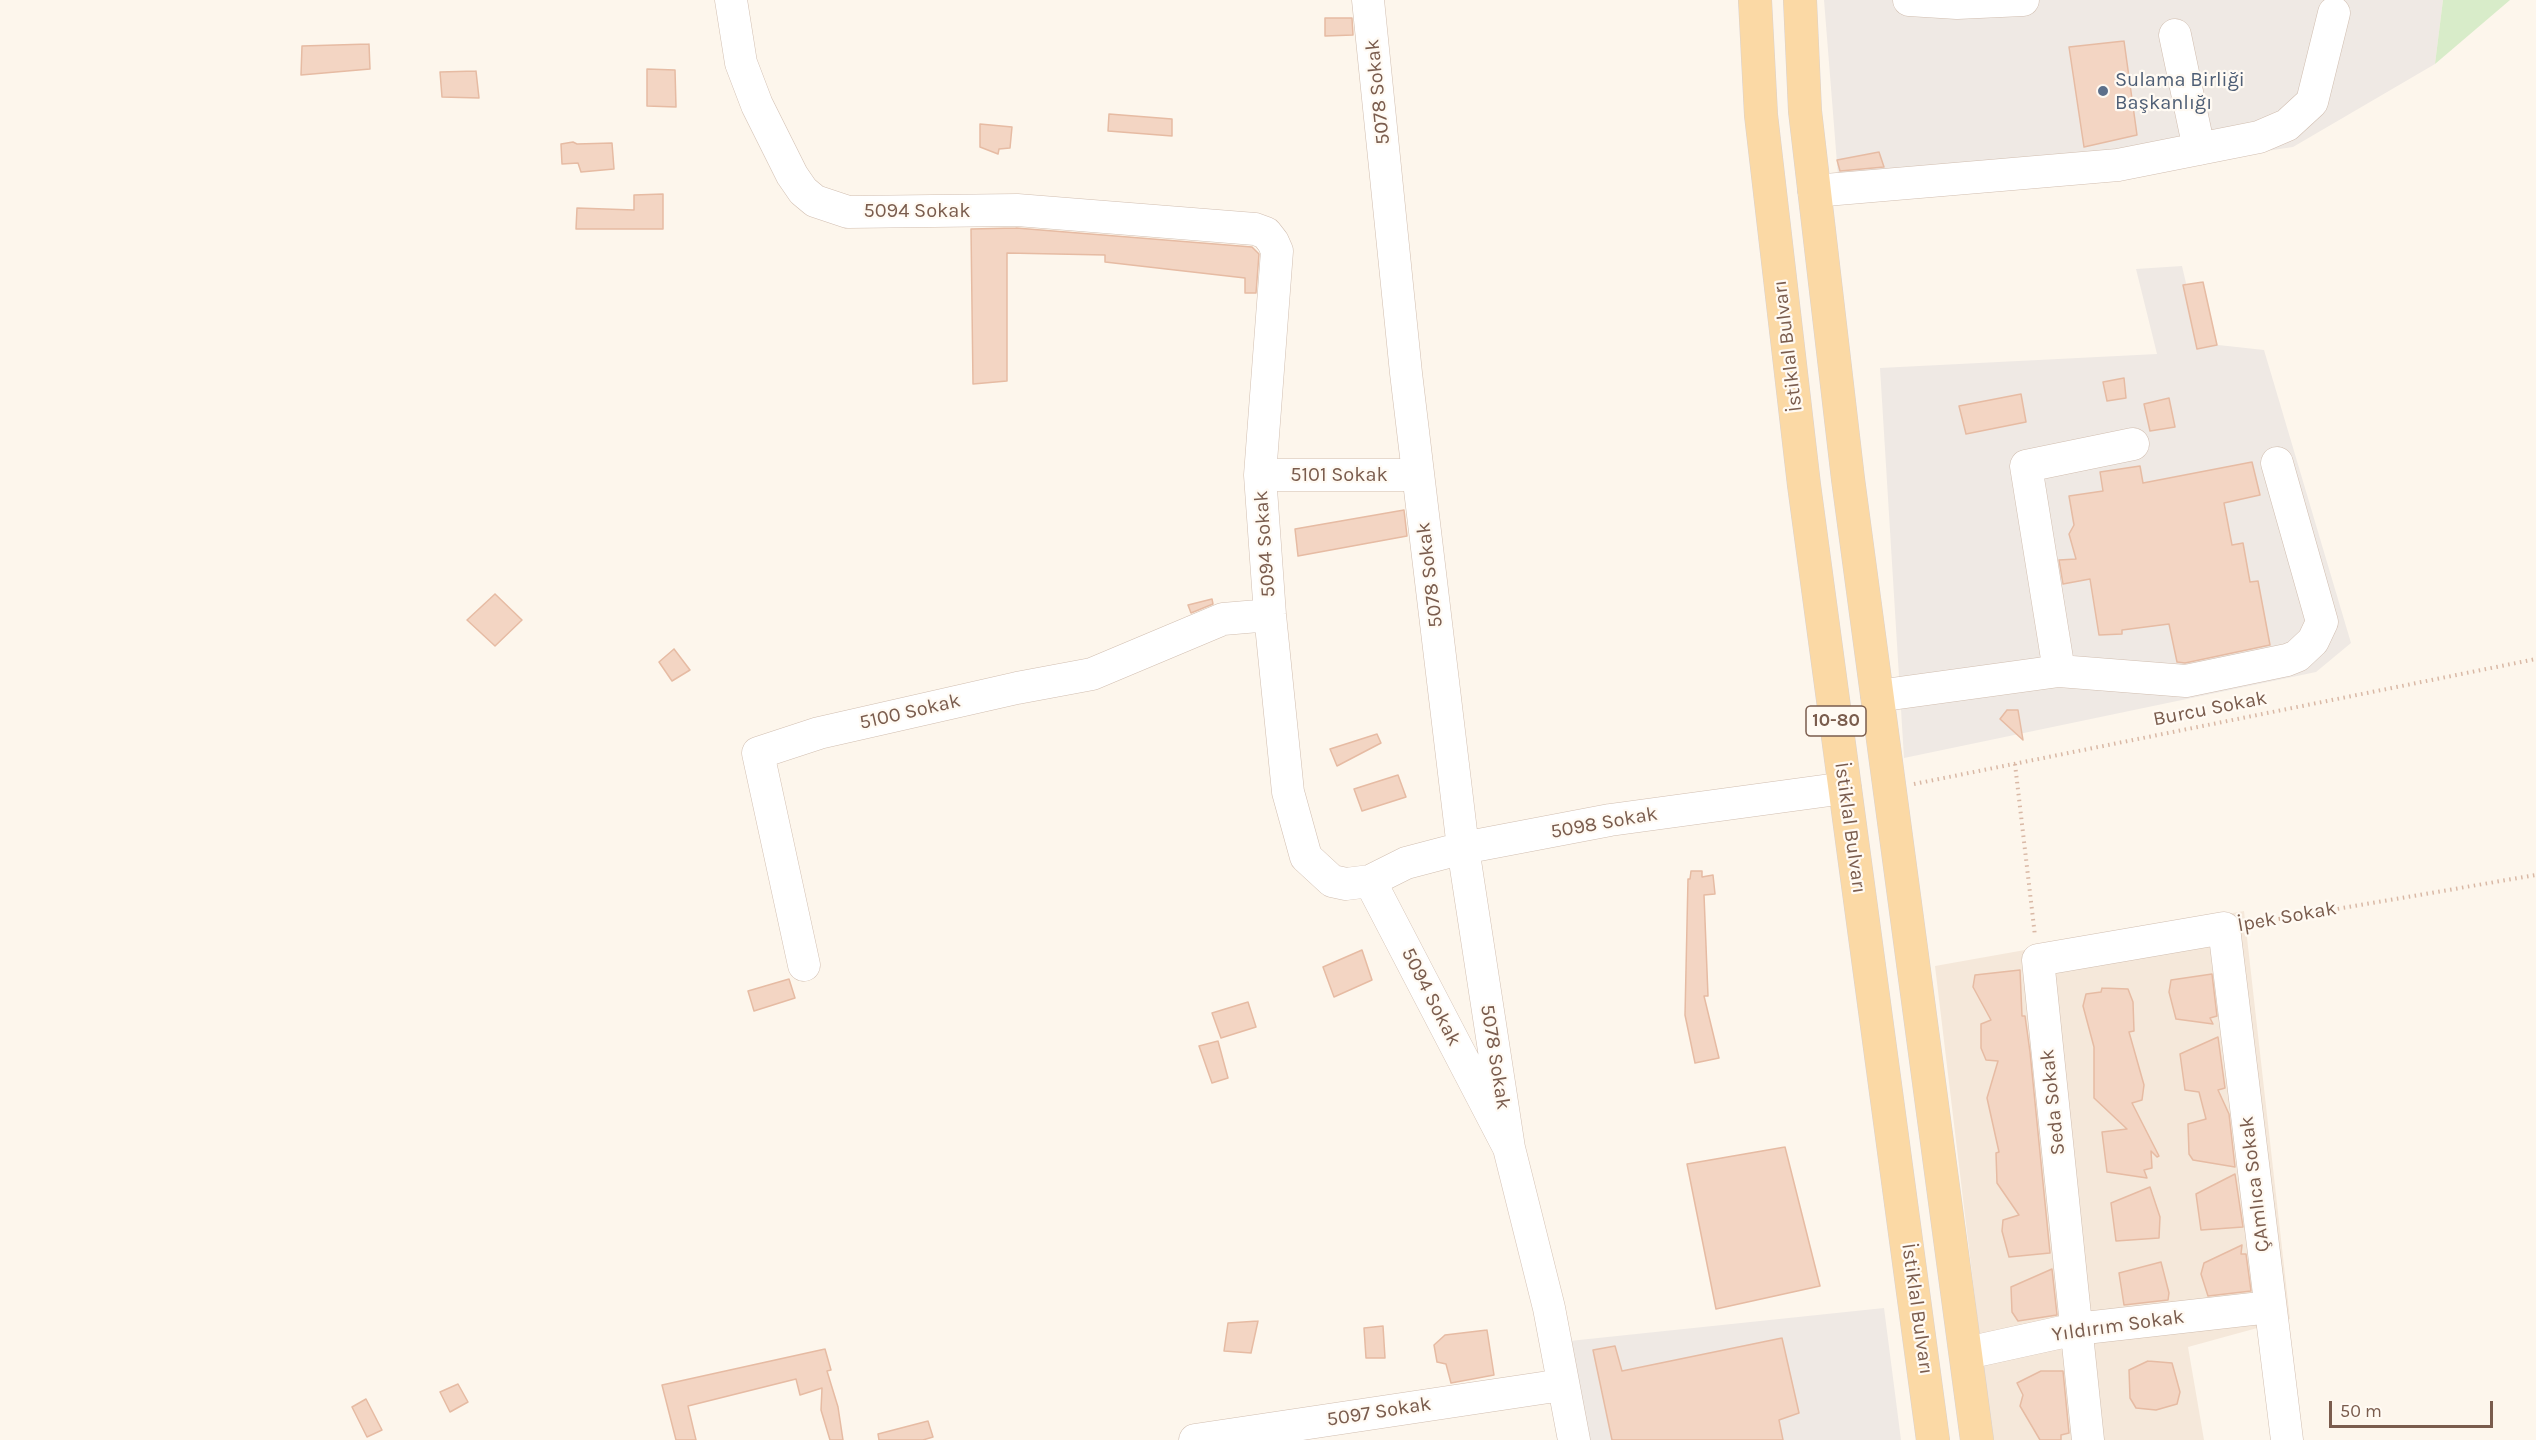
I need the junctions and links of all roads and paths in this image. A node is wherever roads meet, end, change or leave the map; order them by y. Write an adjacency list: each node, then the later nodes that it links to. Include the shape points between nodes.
1 (731, 0): 13 (street, 5094 Sokak, via 741,63 757,105 792,175 815,201 848,212 1017,210 1266,233 1277,251)
2 (1368, 0): 14 (street, 5078 Sokak)
3 (1755, 0): 20 (main road, İstiklal Bulvarı / 10-80, via 1761,115 1804,485)
4 (1800, 0): 10 (main road, 10-80, via 1805,111)
5 (1909, 0): 6 (street)
6 (2023, 0)
7 (2334, 13): 9 (street, via 2312,102 2287,125 2259,137)
8 (2175, 35): 9 (street)
9 (2199, 149): 10 (street, via 2118,165)
10 (1814, 191): 18 (main road, 10-80)
11 (2133, 444): 17 (street, via 2026,466)
12 (2277, 463): 17 (street, via 2322,622 2306,649 2287,660 2186,681)
13 (1260, 475): 14 (street, 5101 Sokak); 15 (street, 5094 Sokak)
14 (1418, 475): 22 (street, 5078 Sokak)
15 (1270, 615): 24 (street, 5094 Sokak, via 1287,792 1306,857 1332,881); 27 (street, 5100 Sokak, via 1223,619 1092,674 819,733 758,753)
16 (2536, 659): 19 (path, Burcu Sokak)
17 (2059, 670): 18 (street)
18 (1877, 696): 21 (main road, 10-80)
19 (2015, 764): 21 (path, Burcu Sokak); 26 (path)
20 (1845, 788): 22 (street, 5098 Sokak, via 1610,820); 35 (main road, İstiklal Bulvarı / 10-80)
21 (1890, 789): 31 (main road, 10-80)
22 (1463, 848): 24 (street, 5098 Sokak, via 1406,863); 28 (street, 5078 Sokak)
23 (2536, 875): 25 (path, İpek Sokak)
24 (1370, 881): 28 (street, 5094 Sokak)
25 (2224, 928): 26 (street, İpek Sokak); 29 (street, ÇAmlıca Sokak)
26 (2038, 960): 30 (street, Seda Sokak)
27 (804, 965)
28 (1509, 1148): 32 (street, 5094 Sokak, via 1549,1308)
29 (2270, 1307): 30 (street, Yıldırım Sokak); 38 (street, ÇAmlıca Sokak)
30 (2076, 1329): 31 (street, Yıldırım Sokak); 37 (street, Seda Sokak)
31 (1967, 1353): 36 (main road, 10-80)
32 (1562, 1385): 33 (street, 5097 Sokak); 34 (street, 5094 Sokak)
33 (1195, 1440)
34 (1574, 1440)
35 (1933, 1440)
36 (1977, 1440)
37 (2088, 1440)
38 (2287, 1440)

